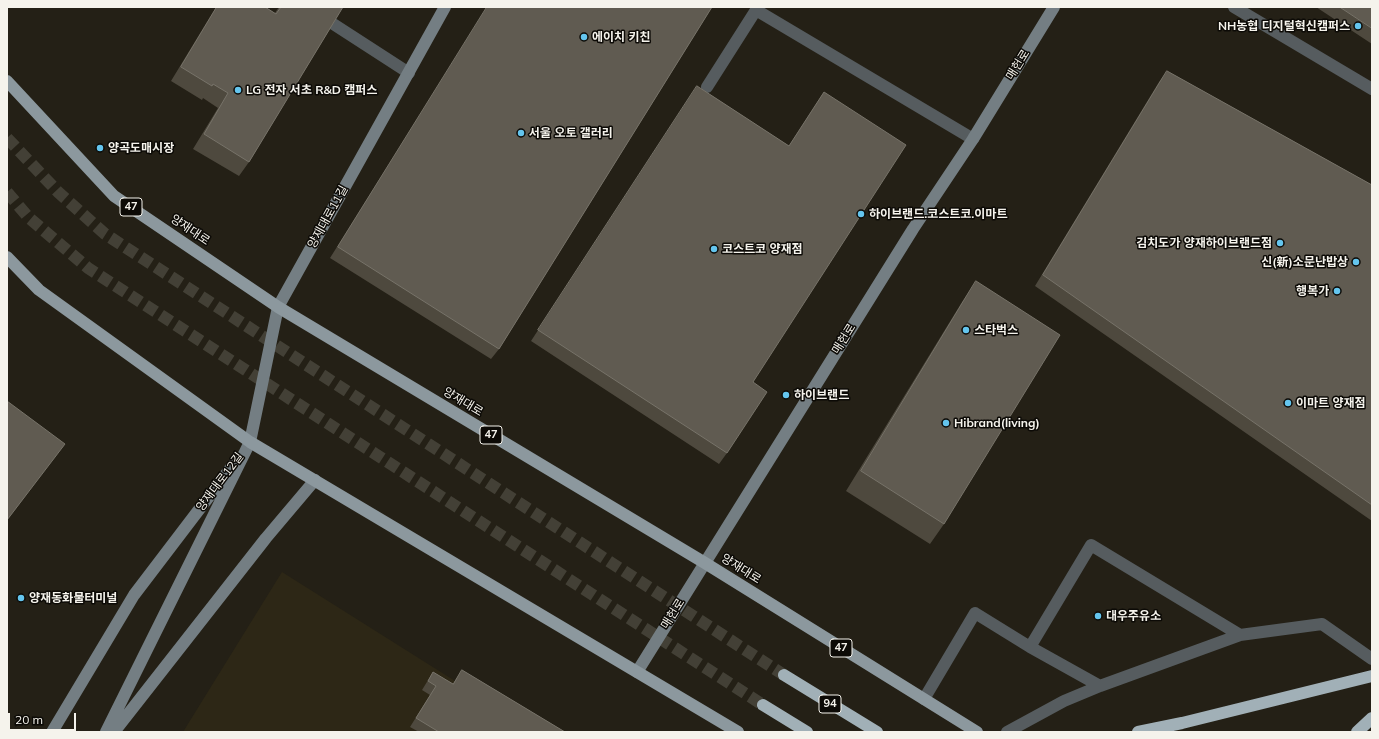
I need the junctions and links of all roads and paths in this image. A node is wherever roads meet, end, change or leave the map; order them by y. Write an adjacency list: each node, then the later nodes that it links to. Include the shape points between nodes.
1 (307, 7): 5 (lane)
2 (445, 7): 5 (main road, 양재대로11길)
3 (1054, 7): 9 (main road, 매헌로)
4 (1234, 7): 8 (lane)
5 (409, 73): 11 (main road, 양재대로11길)
6 (7, 82): 11 (main road, 양재대로 / 47, via 114,196)
7 (707, 87): 9 (lane, via 756,10)
8 (1372, 89)
9 (973, 139): 14 (main road, 매헌로, via 913,229)
10 (7, 257): 12 (main road, via 39,290)
11 (278, 307): 12 (main road, 양재대로11길); 14 (main road, 양재대로 / 47)
12 (250, 442): 13 (main road); 25 (main road, 양재대로12길, via 134,594); 26 (main road, 양재대로12길)
13 (315, 480): 18 (main road); 27 (main road, via 266,538)
14 (705, 563): 18 (main road, 매헌로); 22 (main road, 양재대로 / 47)
15 (1240, 635): 16 (lane, via 1091,545); 17 (lane, via 1322,624); 21 (lane)
16 (1030, 647): 21 (lane); 22 (lane, via 975,613)
17 (1372, 659)
18 (637, 672): 28 (main road)
19 (784, 675): 30 (highway, 94)
20 (1372, 676): 33 (highway)
21 (1100, 686): 32 (lane, via 1064,701)
22 (924, 699): 31 (main road, 양재대로 / 47)
23 (763, 704): 29 (highway)
24 (1372, 718): 34 (highway)
25 (52, 732)
26 (106, 732)
27 (114, 732)
28 (738, 732)
29 (807, 732)
30 (877, 732)
31 (977, 732)
32 (1007, 732)
33 (1138, 732)
34 (1357, 732)

